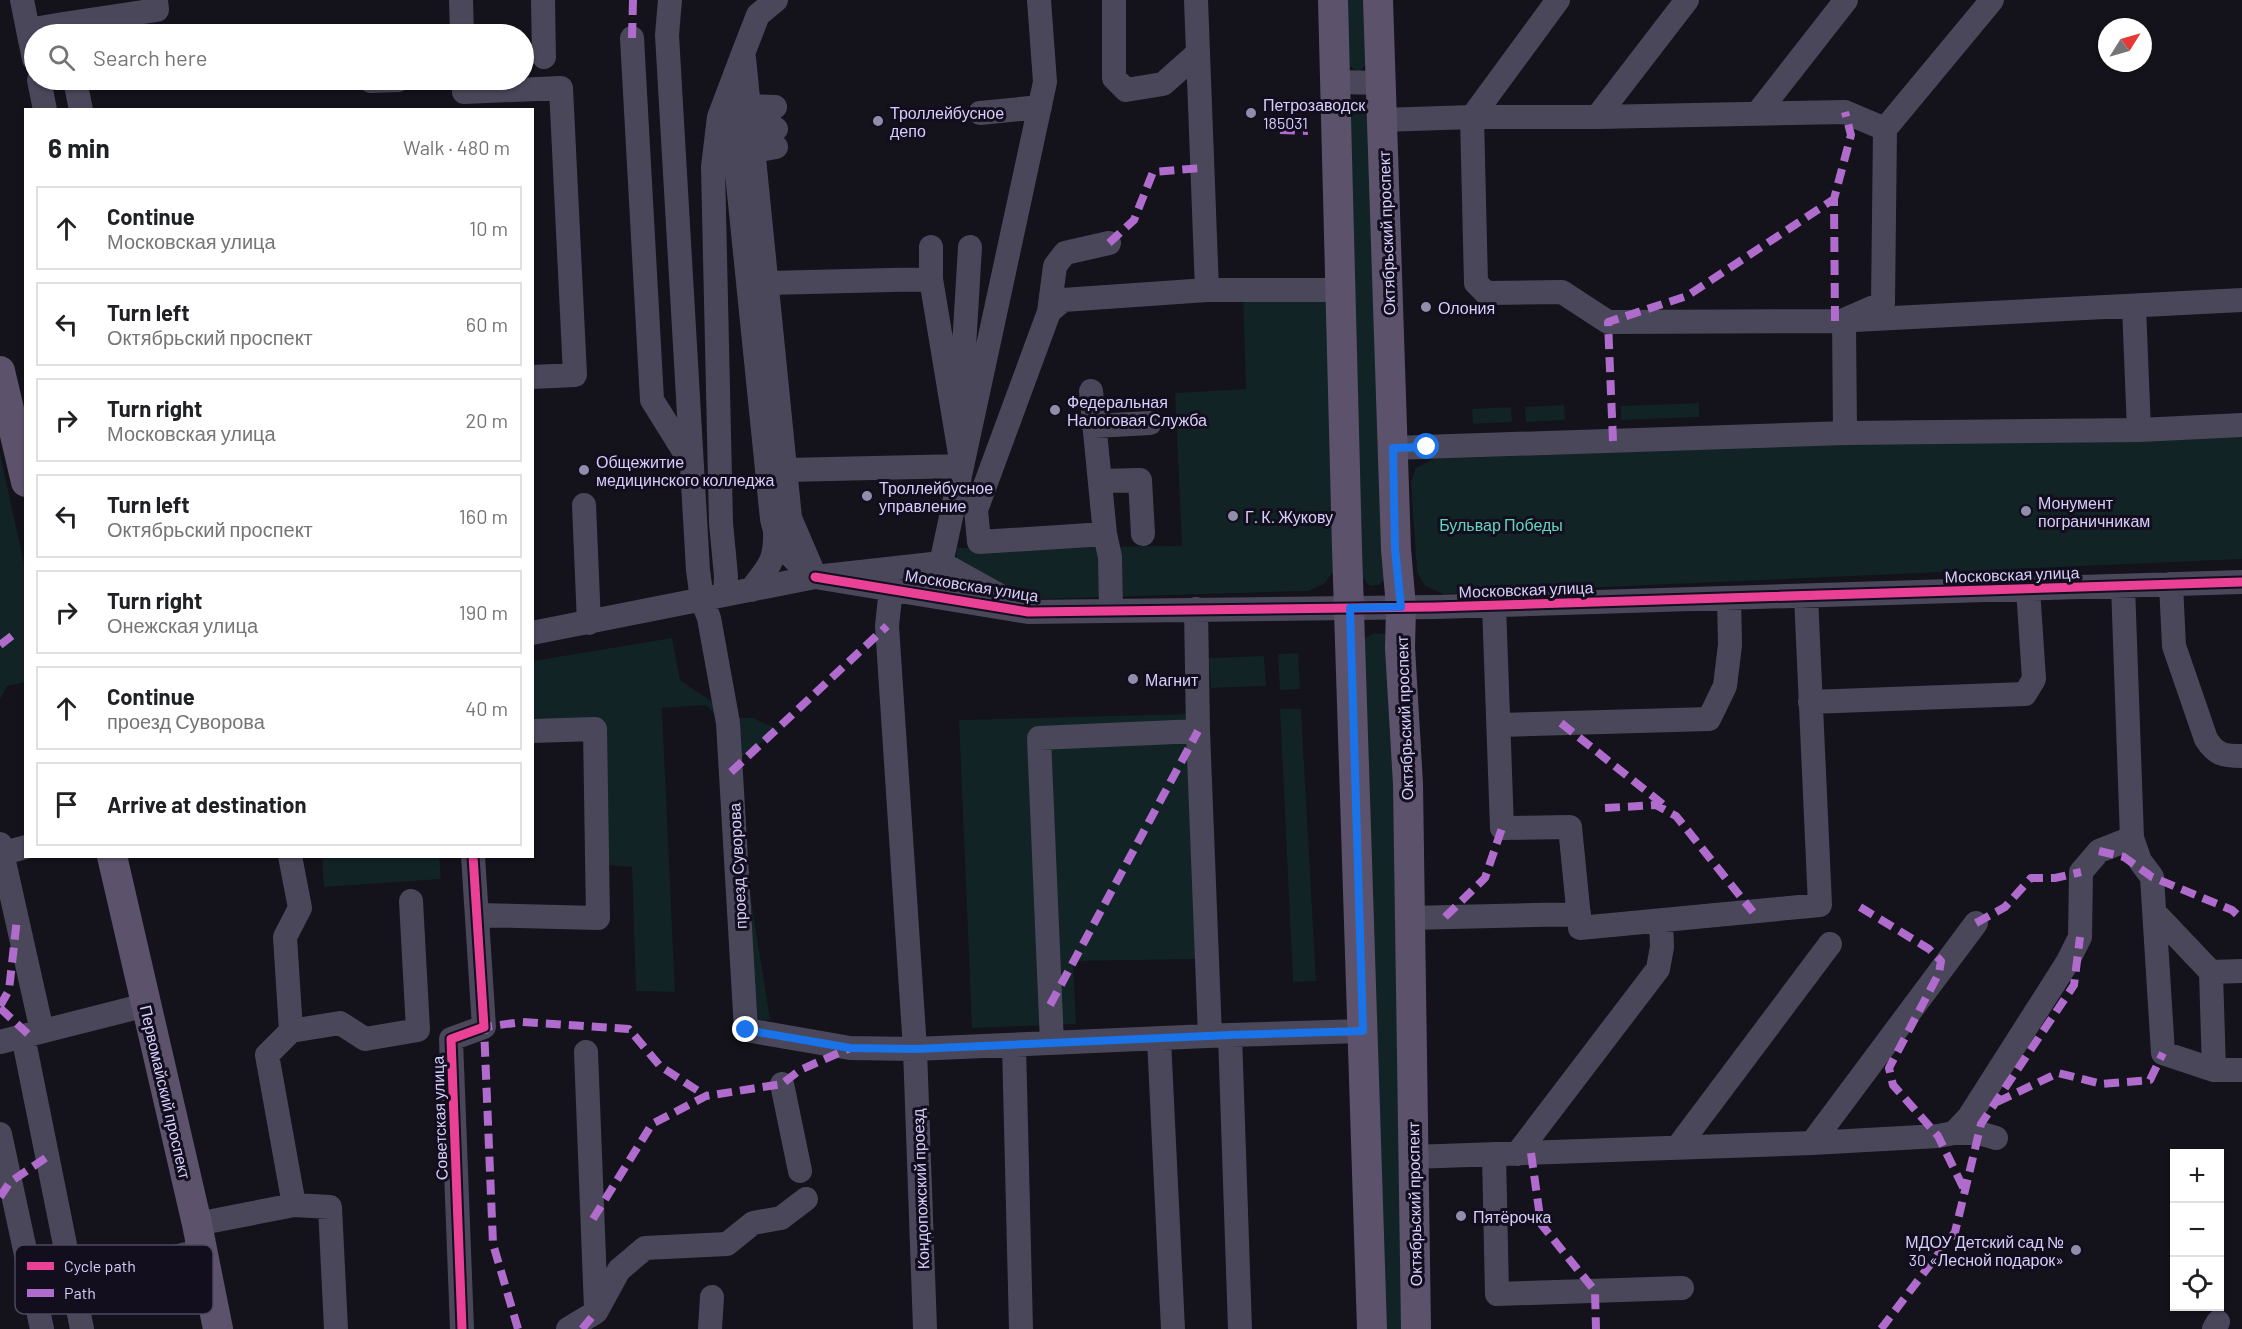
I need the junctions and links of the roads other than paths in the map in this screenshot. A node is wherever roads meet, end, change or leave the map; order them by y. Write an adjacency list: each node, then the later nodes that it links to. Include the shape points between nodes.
1 (22, 0): 16 (street)
2 (156, 0): 17 (street, via 157,10)
3 (461, 0): 18 (street)
4 (543, 0): 22 (street)
5 (670, 0): 60 (street, via 667,35)
6 (1114, 0): 21 (street, via 1114,78 1126,90 1163,84)
7 (1196, 0): 21 (street)
8 (1333, 0): 23 (main road)
9 (1378, 0): 24 (main road, Октябрьский проспект)
10 (1558, 0): 35 (street)
11 (1687, 0): 36 (street)
12 (1846, 0): 34 (street)
13 (1992, 0): 38 (street)
14 (1039, 1): 30 (street, via 1045,82)
15 (768, 5): 20 (street)
16 (27, 24)
17 (88, 24)
18 (462, 24)
19 (632, 38): 60 (street, via 652,400)
20 (744, 51): 39 (street, via 719,117); 43 (street, via 764,128); 67 (street, via 732,124)
21 (1198, 53): 44 (street)
22 (544, 57)
23 (1336, 82): 24 (street); 45 (main road)
24 (1381, 83): 37 (main road, Октябрьский проспект)
25 (41, 90): 31 (street)
26 (77, 90): 32 (street)
27 (529, 90): 29 (street)
28 (534, 90): 51 (street, via 561,88 575,375)
29 (464, 94)
30 (1040, 107): 33 (street); 61 (street)
31 (45, 108)
32 (81, 108)
33 (980, 113)
34 (1757, 114): 36 (street); 38 (street, via 1845,112)
35 (1472, 117): 36 (street); 37 (street); 49 (street, via 1476,283 1486,293 1562,292 1608,322)
36 (1597, 117)
37 (1382, 120): 59 (main road, Октябрьский проспект)
38 (1885, 129): 49 (street, via 1883,303)
39 (713, 167): 66 (street); 81 (street, via 721,523 726,576)
40 (1109, 243): 48 (street, via 1065,253 1055,266)
41 (950, 247): 42 (street); 54 (street); 54 (street, via 943,279)
42 (931, 279): 43 (street); 54 (street)
43 (768, 284): 62 (street)
44 (1207, 290): 45 (street); 48 (street, via 1063,300)
45 (1341, 290): 85 (main road)
46 (2242, 300): 47 (street)
47 (2134, 307): 49 (street); 57 (street)
48 (1049, 312): 68 (street, via 976,510 978,542)
49 (1844, 320): 58 (street)
50 (0, 371): 63 (main road)
51 (534, 377)
52 (1091, 391): 55 (street)
53 (1150, 423): 55 (street)
54 (956, 426): 61 (street)
55 (1094, 426): 64 (street)
56 (2242, 426): 57 (street)
57 (2139, 430): 58 (street)
58 (1845, 433): 59 (street)
59 (1393, 448): 84 (main road, Октябрьский проспект, via 1395,549)
60 (691, 463): 81 (street, via 698,570)
61 (962, 466): 62 (street); 70 (street)
62 (786, 470): 72 (street, via 790,518)
63 (24, 473)
64 (1100, 481): 68 (street); 69 (street, via 1140,480)
65 (584, 505): 89 (street)
66 (736, 522)
67 (775, 532): 72 (street, via 786,554); 78 (street, via 775,552)
68 (1105, 534): 87 (street, via 1110,557)
69 (1143, 534)
70 (941, 563): 71 (street, Московская улица); 79 (street); 88 (street, Московская улица)
71 (910, 566): 72 (street, Московская улица); 76 (street, Кондопожский проезд, via 898,574)
72 (814, 577): 76 (street, Московская улица); 78 (street, Московская улица)
73 (2242, 582): 74 (street, Московская улица)
74 (2171, 584): 75 (street, Московская улица); 95 (street, via 2174,646 2206,739 2213,750 2224,756)
75 (2123, 586): 77 (street, Московская улица); 96 (street)
76 (897, 589): 79 (street, Московская улица); 119 (street, Кондопожский проезд, via 887,626)
77 (2028, 589): 80 (street, Московская улица); 91 (street, via 2034,679 2025,694)
78 (751, 590): 81 (street, Московская улица)
79 (934, 596): 88 (street, Московская улица)
80 (1806, 596): 82 (street, Московская улица); 91 (street)
81 (714, 597): 89 (street, Московская улица); 119 (street, проезд Суворова, via 709,618 728,723 746,1030 850,1048)
82 (1729, 598): 83 (street, Московская улица); 92 (street, via 1730,645 1725,686 1709,719)
83 (1494, 605): 84 (street, Московская улица); 92 (street)
84 (1401, 607): 85 (street, Московская улица); 105 (main road, Октябрьский проспект)
85 (1350, 608): 86 (street, Московская улица); 113 (main road)
86 (1196, 609): 87 (street, Московская улица); 94 (street)
87 (1111, 611): 88 (street, Московская улица)
88 (1028, 612)
89 (589, 623): 90 (street, Московская улица)
90 (534, 633)
91 (1810, 702): 106 (street, via 1820,905)
92 (1498, 725): 102 (street, via 1502,828 1570,827)
93 (534, 731): 104 (street, via 595,729 598,918)
94 (1198, 731): 115 (street); 117 (street, via 1039,738)
95 (2242, 756)
96 (2132, 838): 103 (street, via 2140,861 2152,877); 124 (street, via 2100,852 2081,872 2080,937 1969,1117)
97 (7, 849): 114 (street)
98 (112, 858): 111 (main road, Первомайский проспект)
99 (290, 858): 112 (street, via 300,908 285,937)
100 (473, 858): 104 (street, Советская улица)
101 (411, 901): 112 (street, via 418,1030 365,1039 340,1023)
102 (1580, 914): 105 (street); 106 (street, via 1581,928)
103 (2155, 914): 110 (street); 121 (street, via 2163,1053)
104 (477, 915): 151 (street, Советская улица, via 484,1027 451,1039)
105 (1409, 918): 130 (main road, Октябрьский проспект)
106 (1660, 922): 129 (street, via 1662,947 1658,969)
107 (1976, 922): 127 (street)
108 (1830, 944): 128 (street)
109 (2242, 971): 110 (street)
110 (2211, 972): 121 (street)
111 (146, 1005): 114 (street); 134 (main road, Первомайский проспект)
112 (291, 1031): 133 (street, via 267,1055)
113 (1363, 1031): 115 (street); 140 (main road)
114 (22, 1036): 136 (street)
115 (1220, 1036): 116 (street); 157 (street)
116 (1159, 1039): 117 (street); 156 (street)
117 (1052, 1043): 118 (street)
118 (1014, 1045): 119 (street); 155 (street)
119 (915, 1049): 154 (street, Кондопожский проезд)
120 (586, 1052): 144 (street)
121 (2214, 1070): 122 (street)
122 (2242, 1070)
123 (782, 1084): 131 (street)
124 (1954, 1132): 126 (street, via 1979,1132); 127 (street, via 1938,1137)
125 (0, 1134): 135 (street)
126 (1996, 1138)
127 (1812, 1143): 128 (street)
128 (1677, 1148): 129 (street)
129 (1505, 1154): 130 (street); 139 (street, via 1497,1294)
130 (1413, 1157): 141 (main road, Октябрьский проспект)
131 (800, 1171)
132 (806, 1199): 144 (street, via 782,1218 753,1223 727,1244 645,1248 619,1270)
133 (294, 1205): 134 (street); 150 (street, via 330,1207)
134 (200, 1237): 137 (street); 138 (main road, Первомайский проспект)
135 (24, 1245)
136 (65, 1245)
137 (177, 1245)
138 (202, 1245)
139 (1682, 1288)
140 (1371, 1293): 141 (main road); 158 (main road)
141 (1416, 1294): 159 (main road, Октябрьский проспект)
142 (712, 1297): 153 (street)
143 (213, 1303): 149 (main road, Первомайский проспект)
144 (596, 1312): 152 (street)
145 (39, 1314): 147 (street)
146 (79, 1314): 148 (street)
147 (42, 1329)
148 (82, 1329)
149 (218, 1329)
150 (336, 1329)
151 (462, 1329)
152 (568, 1329)
153 (710, 1329)
154 (925, 1329)
155 (1021, 1329)
156 (1173, 1329)
157 (1240, 1329)
158 (1372, 1329)
159 (1416, 1329)

